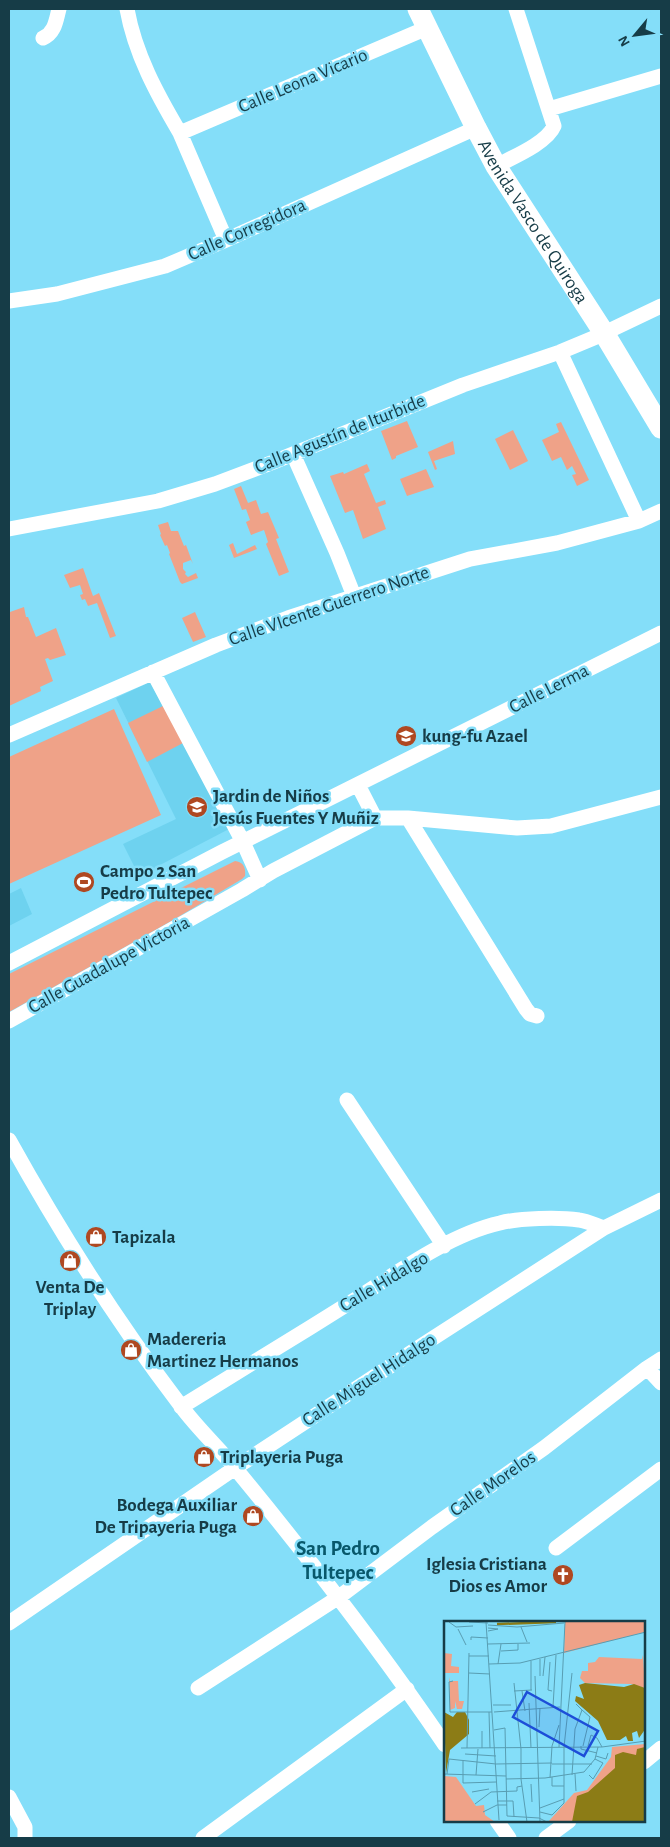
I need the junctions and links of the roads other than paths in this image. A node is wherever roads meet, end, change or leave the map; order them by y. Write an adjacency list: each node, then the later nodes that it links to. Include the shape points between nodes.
1 (59, 9): 6 (street, via 53,30)
2 (127, 9): 10 (street, via 155,91)
3 (418, 9): 5 (street, Avenida Vasco de Quiroga)
4 (516, 9): 8 (street)
5 (427, 28): 9 (street, Avenida Vasco de Quiroga); 10 (street, Calle Leona Vicario)
6 (44, 38)
7 (661, 76): 8 (street)
8 (549, 109): 11 (street, via 554,126 545,138)
9 (476, 128): 11 (street, Avenida Vasco de Quiroga); 12 (street, Calle Corregidora)
10 (180, 133): 12 (street)
11 (496, 166): 15 (street, Avenida Vasco de Quiroga)
12 (226, 240): 13 (street, Calle Corregidora, via 165,266 57,294)
13 (9, 301)
14 (661, 306): 15 (street, Calle Agustín de Iturbide)
15 (604, 333): 16 (street, Calle Agustín de Iturbide); 17 (street, Avenida Vasco de Quiroga)
16 (560, 352): 18 (street, Calle Agustín de Iturbide, via 500,370); 20 (street)
17 (661, 428)
18 (293, 454): 21 (street, Calle Agustín de Iturbide, via 216,484 158,501); 22 (street)
19 (661, 511): 20 (street, Calle VIcente Guerrero Norte)
20 (639, 521): 22 (street, Calle VIcente Guerrero Norte, via 557,543 470,560)
21 (9, 529)
22 (354, 596): 24 (street, Calle VIcente Guerrero Norte, via 216,645)
23 (661, 634): 26 (street, Calle Lerma)
24 (153, 672): 25 (street, Calle VIcente Guerrero Norte); 30 (street)
25 (9, 735)
26 (358, 785): 28 (street); 30 (street, Calle Lerma)
27 (661, 797): 29 (street, Calle Guadalupe Victoria, via 552,826 517,828)
28 (375, 818): 29 (street, Calle Guadalupe Victoria); 31 (street, Calle Guadalupe Victoria)
29 (408, 818): 33 (street, via 526,1009)
30 (242, 842): 31 (street); 32 (street, Calle Lerma)
31 (260, 880): 34 (street, Calle Guadalupe Victoria)
32 (9, 963)
33 (537, 1016)
34 (9, 1021)
35 (347, 1100): 40 (street)
36 (9, 1140): 37 (street)
37 (15, 1164): 44 (street, via 98,1290)
38 (661, 1200): 39 (street, Calle Miguel Hidalgo)
39 (604, 1228): 40 (street, Calle Hidalgo, via 581,1220 519,1220 480,1229); 45 (street, Calle Miguel Hidalgo)
40 (444, 1246): 44 (street, Calle Hidalgo)
41 (661, 1359): 42 (street, Calle Morelos)
42 (647, 1368): 43 (street); 48 (street, Calle Morelos)
43 (661, 1383)
44 (181, 1407): 45 (street)
45 (234, 1468): 48 (street); 49 (street, Calle Miguel Hidalgo)
46 (661, 1469): 47 (street)
47 (556, 1548)
48 (339, 1598): 50 (street, Calle Morelos); 51 (street)
49 (9, 1623)
50 (198, 1688)
51 (407, 1689): 52 (street); 59 (street)
52 (444, 1744)
53 (661, 1748): 54 (street)
54 (645, 1761)
55 (9, 1798): 58 (street, via 25,1827)
56 (497, 1822): 60 (street)
57 (568, 1822): 61 (street)
58 (25, 1838)
59 (203, 1838)
60 (509, 1838)
61 (546, 1838)

